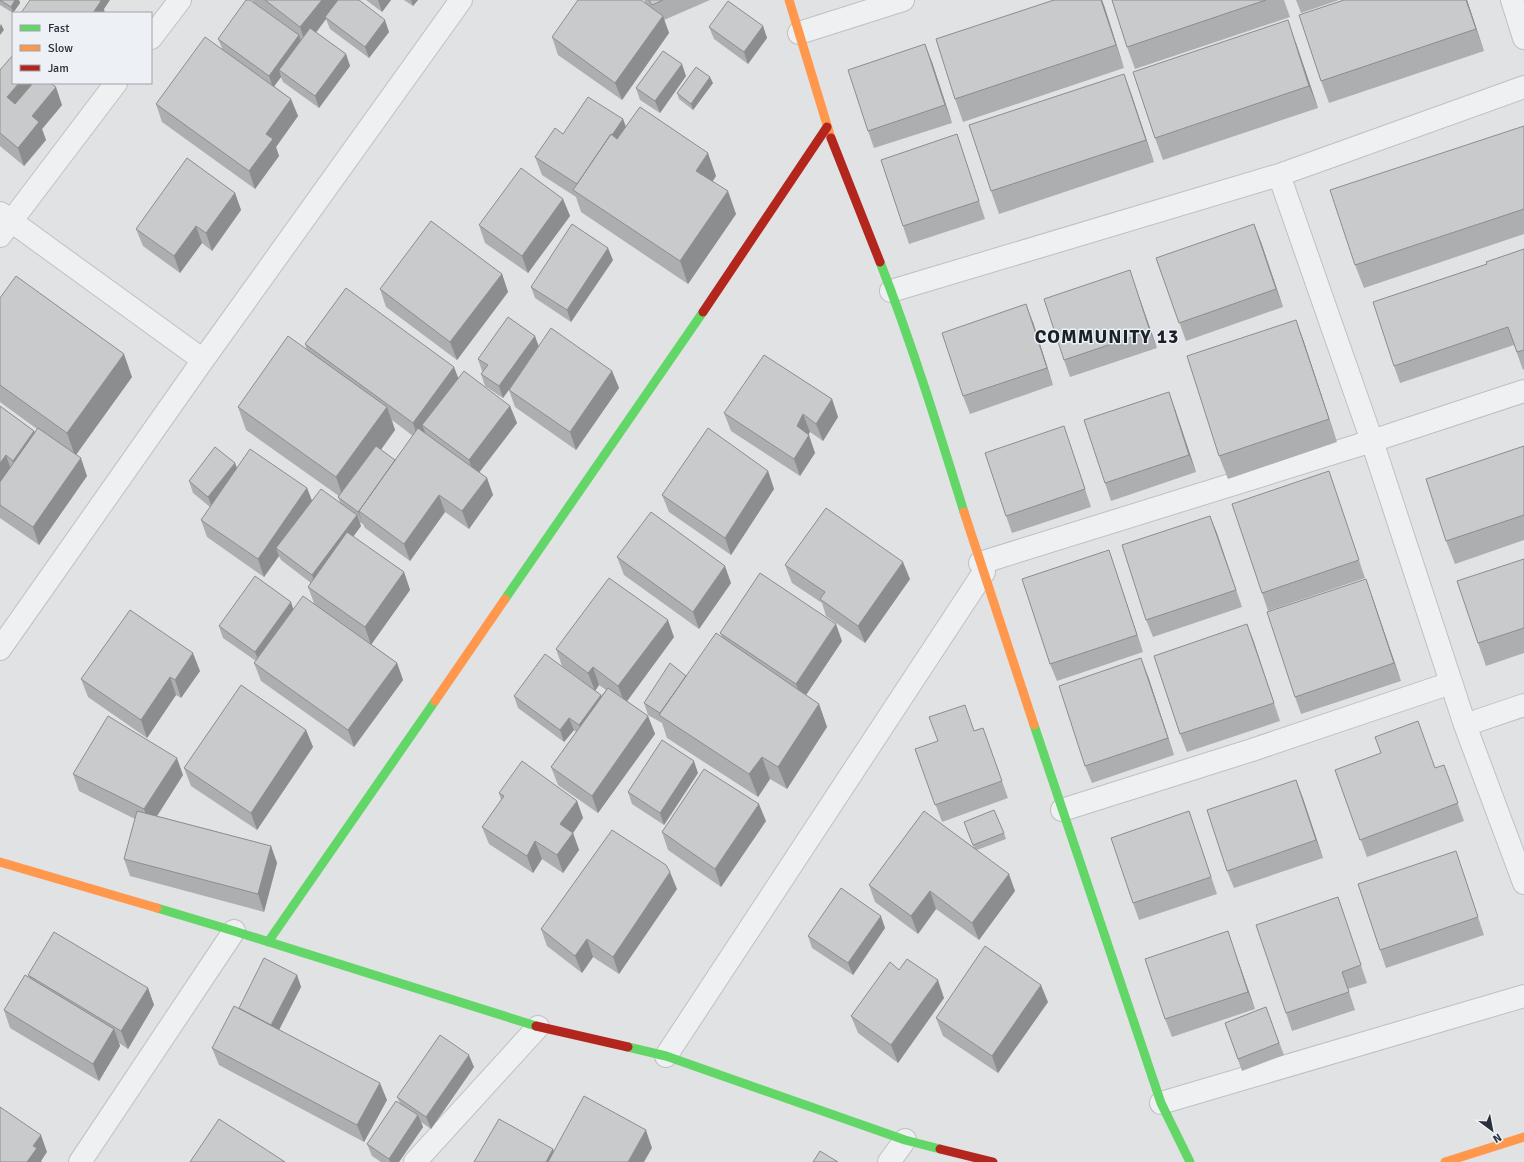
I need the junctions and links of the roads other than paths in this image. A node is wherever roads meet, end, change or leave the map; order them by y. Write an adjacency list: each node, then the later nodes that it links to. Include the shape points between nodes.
1 (180, 0): 7 (street)
2 (461, 0): 15 (street)
3 (789, 0): 6 (street)
4 (903, 0): 6 (street)
5 (1512, 0): 8 (street)
6 (799, 32): 11 (street)
7 (152, 37)
8 (1524, 38)
9 (115, 84): 13 (street)
10 (1524, 87): 12 (street)
11 (827, 128): 14 (street); 27 (street, via 702,314)
12 (1279, 175): 14 (street); 17 (street)
13 (4, 223): 15 (street)
14 (891, 291): 18 (street)
15 (203, 360): 19 (street)
16 (1524, 390): 17 (street)
17 (1372, 441): 18 (street); 20 (street)
18 (982, 568): 23 (street); 30 (street, via 830,807)
19 (0, 649)
20 (1451, 683): 22 (street); 23 (street)
21 (1524, 705): 22 (street)
22 (1465, 725): 25 (street)
23 (1062, 810): 31 (street)
24 (0, 862): 26 (street)
25 (1524, 883)
26 (234, 931): 27 (street); 34 (street)
27 (268, 942): 29 (street)
28 (1524, 996): 31 (street)
29 (538, 1027): 30 (street); 35 (street)
30 (666, 1056): 33 (street)
31 (1161, 1103): 38 (street)
32 (1524, 1137): 39 (street)
33 (905, 1140): 36 (street); 37 (street)
34 (80, 1162)
35 (415, 1162)
36 (889, 1162)
37 (993, 1162)
38 (1190, 1162)
39 (1445, 1162)

